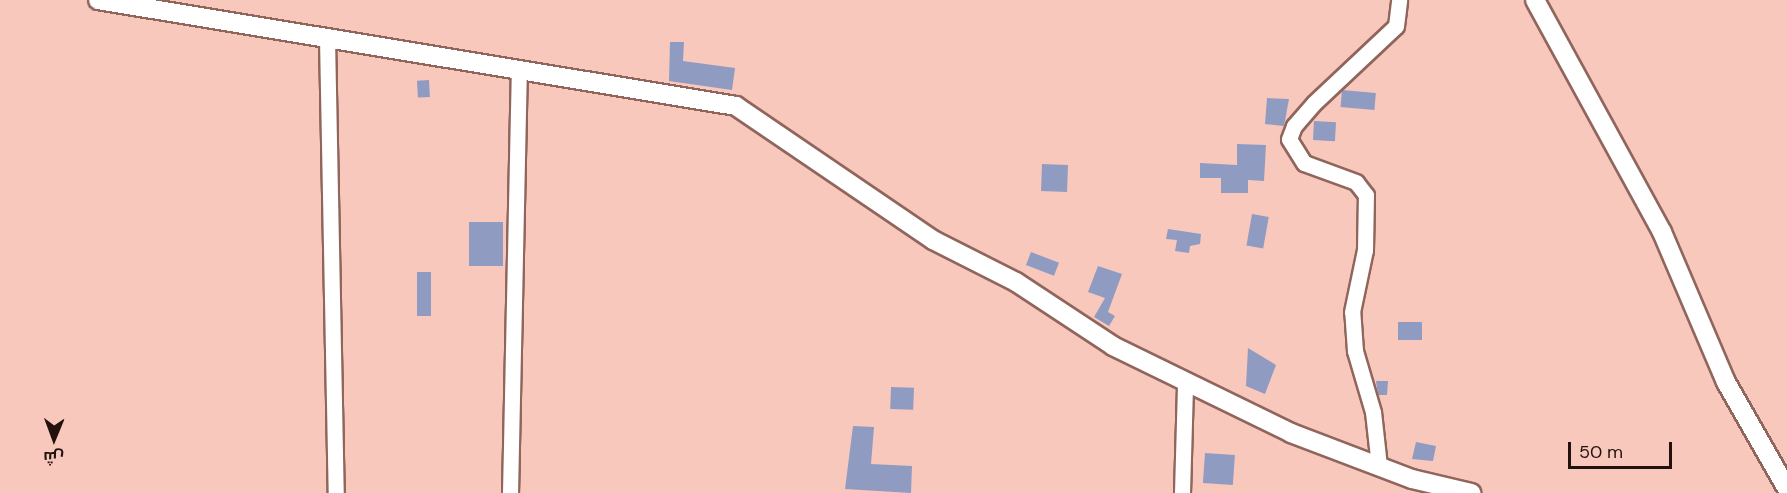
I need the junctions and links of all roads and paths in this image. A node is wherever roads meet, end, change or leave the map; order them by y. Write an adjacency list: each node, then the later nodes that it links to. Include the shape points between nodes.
1 (98, 0): 4 (street)
2 (1399, 0): 7 (street, via 1396,26 1314,103 1294,126 1289,139 1304,163 1356,182 1366,195 1365,250 1352,312 1355,351 1373,412)
3 (1535, 0): 9 (street, via 1662,232 1726,382)
4 (327, 38): 5 (street); 10 (street)
5 (519, 70): 6 (street, via 736,106 933,240 1016,282 1113,346); 11 (street)
6 (1185, 383): 7 (street, via 1291,432); 12 (street)
7 (1379, 466): 8 (street)
8 (1436, 489): 13 (street)
9 (1787, 489)
10 (336, 493)
11 (510, 493)
12 (1182, 493)
13 (1472, 493)

